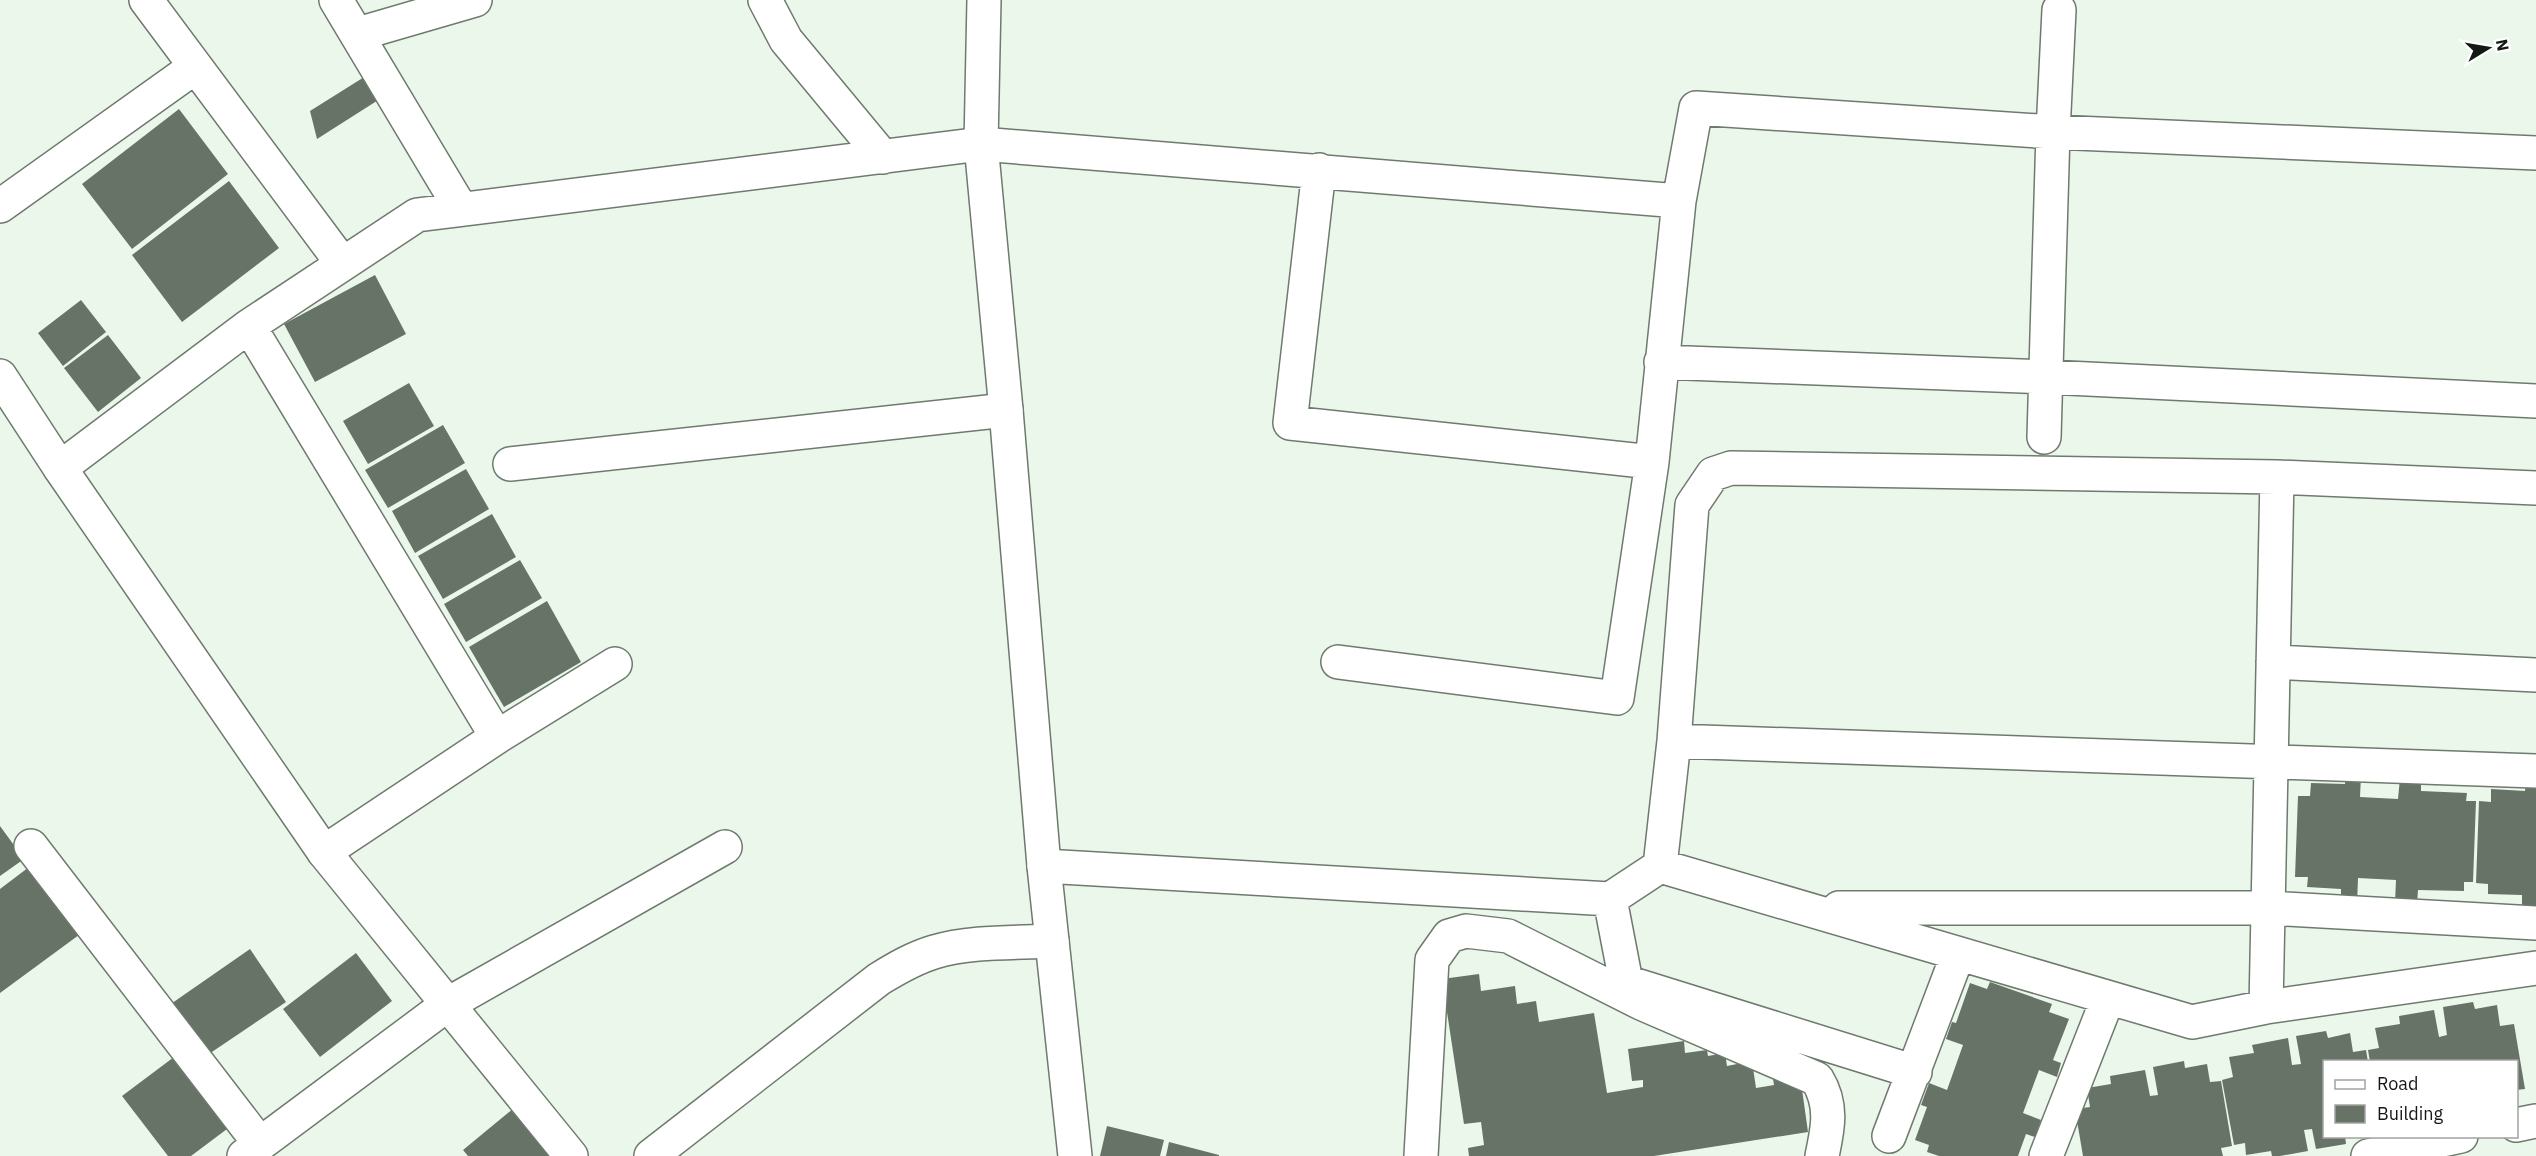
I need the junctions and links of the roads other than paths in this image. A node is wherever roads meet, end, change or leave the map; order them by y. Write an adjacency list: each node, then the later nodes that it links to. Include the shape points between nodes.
1 (146, 0): 8 (street)
2 (336, 0): 7 (street)
3 (475, 0): 7 (street)
4 (765, 0): 12 (street, via 786,40)
5 (984, 0): 10 (street)
6 (2059, 10): 9 (street)
7 (358, 34): 16 (street)
8 (195, 67): 15 (street); 17 (street)
9 (2053, 132): 11 (street); 14 (street, via 1696,108); 21 (street)
10 (981, 144): 12 (street); 13 (street); 23 (street)
11 (2536, 153)
12 (883, 157): 16 (street)
13 (1319, 170): 14 (street); 25 (street, via 1290,423)
14 (1679, 201): 19 (street)
15 (0, 206)
16 (461, 209): 17 (street, via 417,215)
17 (342, 263): 18 (street)
18 (249, 326): 27 (street); 34 (street)
19 (1661, 362): 21 (street); 25 (street)
20 (0, 376): 27 (street)
21 (2047, 376): 22 (street); 24 (street)
22 (2536, 401)
23 (1006, 410): 26 (street); 41 (street)
24 (2044, 437)
25 (1652, 462): 30 (street, via 1617,698)
26 (510, 464)
27 (60, 468): 40 (street)
28 (2277, 477): 29 (street); 31 (street); 35 (street, via 1731,468 1713,474 1692,505)
29 (2536, 488)
30 (1338, 662)
31 (2273, 662): 33 (street); 36 (street)
32 (615, 664): 34 (street)
33 (2536, 675)
34 (497, 737): 40 (street)
35 (1674, 741): 36 (street); 42 (street)
36 (2270, 762): 37 (street); 45 (street)
37 (2536, 771)
38 (31, 846): 58 (street)
39 (725, 847): 51 (street)
40 (324, 852): 51 (street)
41 (1044, 866): 43 (street); 47 (street)
42 (1660, 866): 43 (street); 44 (street)
43 (1610, 899): 53 (street, via 1626,982)
44 (1804, 908): 45 (street); 48 (street)
45 (2268, 908): 46 (street); 52 (street)
46 (2536, 923)
47 (1052, 941): 60 (street, via 976,945 936,951 909,962 879,979); 61 (street)
48 (1958, 954): 50 (street); 53 (street)
49 (2536, 968): 52 (street)
50 (2108, 998): 52 (street, via 2193,1022); 64 (street)
51 (448, 1004): 58 (street); 59 (street)
52 (2266, 1006)
53 (1914, 1072): 56 (street)
54 (2536, 1121): 55 (street)
55 (2518, 1125)
56 (1889, 1136)
57 (2456, 1138): 65 (street)
58 (252, 1150)
59 (570, 1156)
60 (651, 1156)
61 (1075, 1156)
62 (1421, 1156): 63 (street, via 1432,960 1449,936 1466,931 1508,936 1641,1003 1818,1079 1830,1119)
63 (1822, 1156)
64 (2046, 1156)
65 (2368, 1156)

